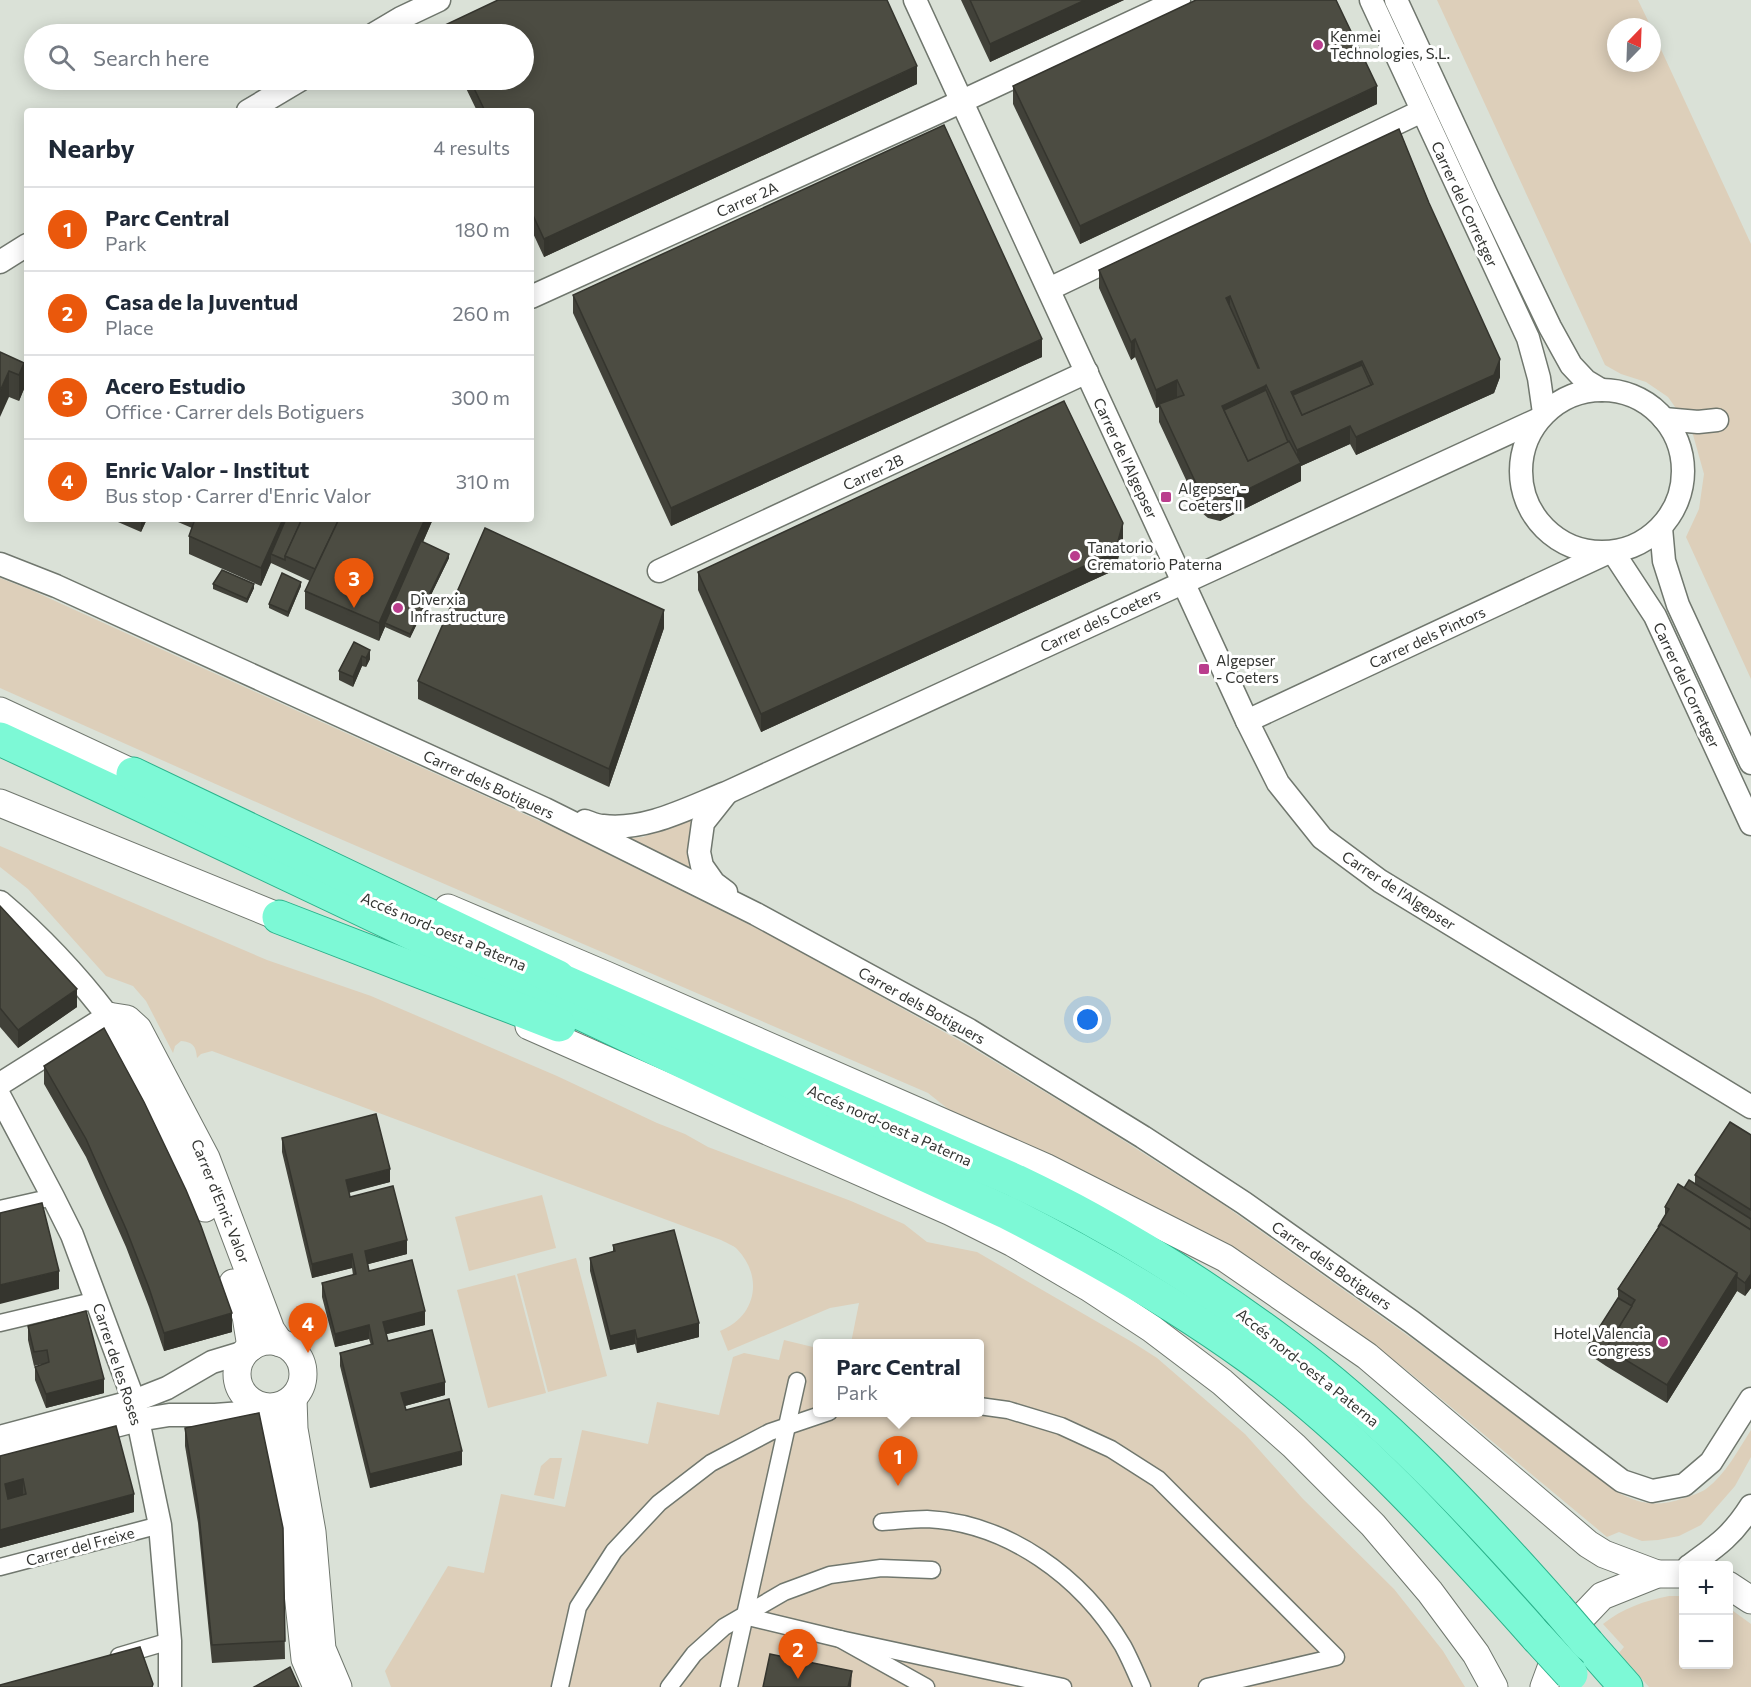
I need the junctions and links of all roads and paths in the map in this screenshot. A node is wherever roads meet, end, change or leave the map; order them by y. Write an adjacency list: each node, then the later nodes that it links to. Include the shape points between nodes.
1 (439, 0): 6 (street)
2 (915, 0): 8 (street, Carrer de l'Algepser)
3 (1179, 0): 8 (street, Carrer 2A)
4 (1371, 0): 10 (street, Carrer del Corretger)
5 (1396, 0): 16 (street, Carrer del Corretger, via 1550,327 1571,365)
6 (391, 24)
7 (283, 90): 9 (street)
8 (962, 101): 13 (street, Carrer de l'Algepser); 14 (street, Carrer 2A)
9 (253, 108)
10 (1422, 111): 13 (street); 17 (street, Carrer del Corretger, via 1528,338 1539,378)
11 (24, 247): 12 (street)
12 (0, 262)
13 (1048, 290): 15 (street, Carrer de l'Algepser)
14 (534, 296)
15 (1087, 372): 23 (street, Carrer 2B); 24 (street, Carrer de l'Algepser)
16 (1601, 390): 17 (street, via 1561,401); 18 (street, via 1625,393 1647,403)
17 (1542, 416): 21 (street, via 1526,443 1520,469 1524,496 1536,520 1556,538 1580,550); 24 (street, Carrer dels Coeters)
18 (1664, 419): 19 (street); 19 (street, via 1717,420 1703,431)
19 (1683, 459): 20 (street, via 1683,484 1675,508)
20 (1661, 528): 21 (street, via 1631,548); 28 (street, Carrer del Corretger, via 1664,561 1678,605)
21 (1610, 552): 26 (street, Carrer dels Pintors); 33 (street, Carrer del Corretger, via 1655,616)
22 (0, 564): 32 (street, Carrer dels Botiguers)
23 (659, 571)
24 (1183, 582): 26 (street, Carrer de l'Algepser); 30 (street, Carrer dels Coeters)
25 (0, 711): 29 (street)
26 (1247, 722): 40 (street, Carrer de l'Algepser, via 1278,783 1322,838 1380,881)
27 (0, 739): 29 (main road, Accés nord-oest a Paterna)
28 (1751, 763)
29 (129, 785): 41 (main road, Accés nord-oest a Paterna, via 568,1008); 62 (street, via 606,975 1045,1167 1225,1258 1367,1356 1588,1544 1604,1554); 82 (main road, Accés nord-oest a Paterna, bridge, via 1016,1181 1157,1257 1281,1342 1387,1430 1492,1534)
30 (726, 793): 32 (street, Carrer dels Coeters, via 649,822 625,826 602,826); 35 (street, Carrer dels Coeters, via 703,824 699,852 702,866 714,884)
31 (0, 803): 36 (street)
32 (545, 809): 35 (street, Carrer dels Botiguers)
33 (1751, 824)
34 (0, 902): 37 (street, Carrer d'Enric Valor, via 82,983)
35 (756, 914): 49 (street, Carrer dels Botiguers, via 969,1030 1244,1203 1412,1322 1622,1481 1652,1491 1684,1485 1711,1462)
36 (279, 917): 41 (main road, via 583,1035); 81 (street, via 951,1212 1088,1287 1222,1382 1294,1446 1373,1525 1430,1592 1476,1654)
37 (108, 1016): 38 (street); 46 (street, Carrer d'Enric Valor, via 127,1019 138,1029 206,1158 271,1330); 47 (street, Carrer d'Enric Valor, via 193,1175 246,1316)
38 (0, 1084)
39 (0, 1097): 42 (street, Carrer de les Roses)
40 (1751, 1107)
41 (935, 1180): 70 (main road, Accés nord-oest a Paterna, bridge, via 1067,1243 1129,1278 1250,1357 1362,1453 1430,1520 1538,1638)
42 (53, 1197): 43 (street); 44 (street, Carrer de les Roses)
43 (0, 1209)
44 (97, 1300): 45 (street); 52 (street, Carrer de les Roses)
45 (0, 1323)
46 (280, 1342): 47 (street, via 260,1343); 50 (street, via 296,1353 304,1371 300,1390)
47 (248, 1350): 50 (street, via 237,1370 241,1390 255,1404); 52 (street, via 212,1362)
48 (797, 1381): 54 (street)
49 (1751, 1399)
50 (275, 1404): 52 (street, via 242,1413 169,1415); 68 (street, via 275,1433 292,1537)
51 (984, 1407): 80 (street, via 1061,1426 1112,1449 1158,1479 1336,1657)
52 (136, 1410): 55 (street); 56 (street); 59 (street, Carrer de les Roses)
53 (816, 1417): 54 (street)
54 (786, 1426): 65 (street); 74 (street, via 711,1463 659,1503 614,1551 578,1606)
55 (0, 1437)
56 (0, 1456)
57 (1751, 1506): 62 (street, via 1723,1542)
58 (882, 1522): 79 (street, via 927,1519 980,1528 1044,1560 1089,1600 1110,1627)
59 (160, 1525): 60 (street, Carrer del Freixe); 67 (street, Carrer de les Roses)
60 (0, 1567)
61 (932, 1570): 65 (street, via 881,1568 830,1575 784,1592)
62 (1678, 1571): 70 (street, via 1602,1596 1562,1638)
63 (1733, 1588): 64 (street)
64 (1751, 1600)
65 (744, 1616): 66 (street); 75 (street, via 694,1654); 76 (street)
66 (840, 1639): 77 (street); 78 (street)
67 (170, 1641): 69 (street); 71 (street, Carrer de les Roses)
68 (304, 1659): 72 (street); 73 (street)
69 (105, 1660)
70 (1566, 1683)
71 (170, 1687)
72 (317, 1687)
73 (338, 1687)
74 (560, 1687)
75 (669, 1687)
76 (729, 1687)
77 (926, 1687)
78 (1063, 1687)
79 (1142, 1687)
80 (1207, 1687)
81 (1494, 1687)
82 (1626, 1687)

